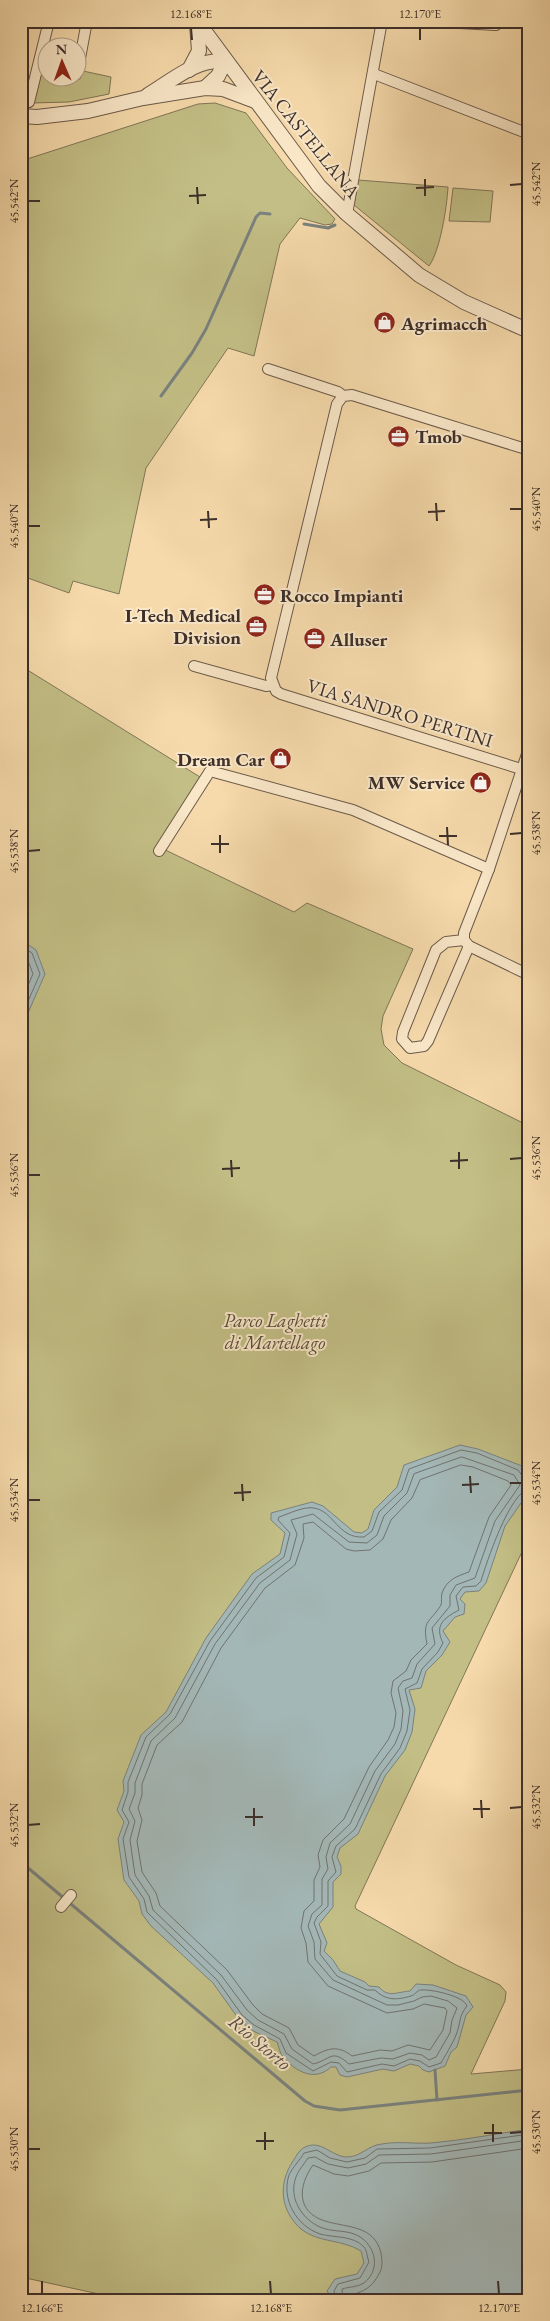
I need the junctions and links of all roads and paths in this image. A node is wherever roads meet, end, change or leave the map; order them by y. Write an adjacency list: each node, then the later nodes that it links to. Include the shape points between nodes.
1 (49, 21): 13 (street)
2 (87, 21): 7 (street)
3 (197, 21): 8 (street, VIA CASTELLANA); 9 (street, via 199,51)
4 (382, 21): 10 (street)
5 (424, 21): 6 (street)
6 (496, 25)
7 (84, 38)
8 (225, 62): 9 (street, via 208,62); 11 (street, via 218,76); 14 (street, VIA CASTELLANA)
9 (189, 70): 12 (street)
10 (374, 74): 16 (street); 17 (street)
11 (205, 88): 12 (street); 14 (street, via 223,89)
12 (143, 98): 15 (street, via 88,111)
13 (29, 102)
14 (256, 102): 17 (street, VIA CASTELLANA, via 319,186)
15 (21, 116)
16 (529, 134)
17 (347, 214): 18 (street, VIA CASTELLANA, via 419,275 464,302)
18 (529, 331)
19 (268, 369): 20 (street)
20 (343, 396): 21 (street, via 352,395); 23 (street, via 337,404 271,678)
21 (529, 450)
22 (194, 666): 23 (street, VIA SANDRO PERTINI, via 266,686)
23 (273, 685): 25 (street, VIA SANDRO PERTINI, via 281,694)
24 (529, 748): 25 (street)
25 (520, 769): 27 (street)
26 (159, 851): 27 (street, via 210,771 353,810)
27 (489, 868): 28 (street, via 464,933)
28 (467, 943): 28 (street, via 446,942 436,950 403,1032 402,1039 410,1048 424,1046 428,1041); 29 (street)
29 (529, 974)
30 (70, 1895): 31 (street)
31 (61, 1907)

